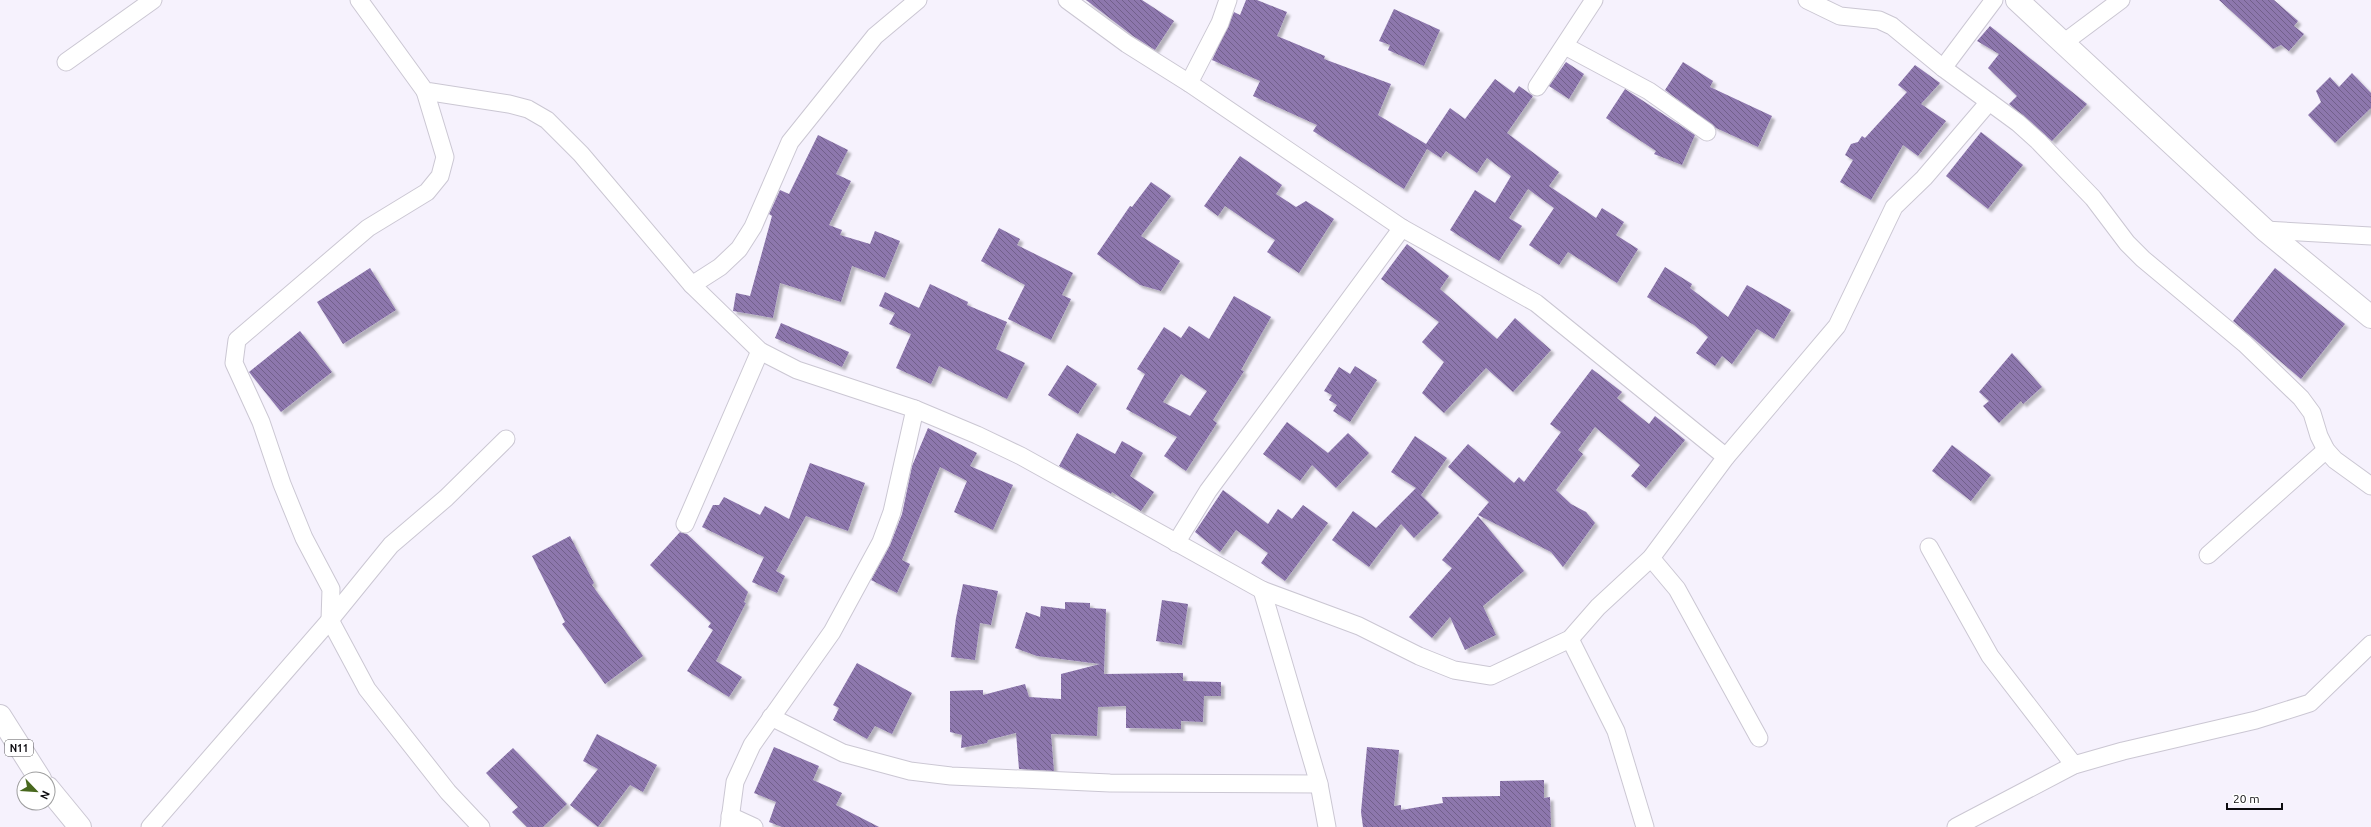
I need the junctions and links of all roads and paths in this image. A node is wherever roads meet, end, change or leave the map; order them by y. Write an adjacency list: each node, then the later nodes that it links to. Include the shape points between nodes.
1 (153, 0): 13 (street)
2 (359, 0): 17 (street)
3 (918, 0): 23 (street, via 875,36 790,142 753,227 738,249 720,267)
4 (1067, 0): 15 (street, via 1127,44)
5 (1228, 0): 15 (street, via 1220,23)
6 (1594, 0): 12 (street)
7 (1807, 0): 14 (street, via 1840,16 1879,20 1892,26)
8 (1994, 0): 14 (street)
9 (2017, 0): 11 (main road)
10 (2121, 0): 11 (street)
11 (2062, 44): 21 (main road)
12 (1565, 46): 16 (street); 19 (street, via 1649,91)
13 (66, 62)
14 (1943, 68): 18 (street)
15 (1188, 83): 20 (street)
16 (1537, 87)
17 (425, 91): 23 (street, via 509,104 528,109 547,120 581,154); 37 (street, via 445,157 440,176 426,192 368,228 237,340 234,363 261,422 304,538 332,589)
18 (1989, 102): 28 (street, via 2038,140 2093,198 2127,243 2143,259 2245,344 2301,398 2312,413); 29 (street, via 1924,178 1894,207 1837,326)
19 (1707, 132)
20 (1402, 228): 29 (street, via 1536,303); 32 (street, via 1208,491)
21 (2265, 230): 22 (street); 24 (main road)
22 (2371, 236)
23 (692, 285): 25 (street)
24 (2371, 317)
25 (760, 351): 26 (street, via 797,370); 31 (street)
26 (915, 410): 32 (street, via 1021,456); 41 (street, via 892,512 881,542 832,632)
27 (506, 439): 37 (street, via 446,498 391,545)
28 (2326, 450): 30 (street, via 2335,460); 34 (street)
29 (1726, 457): 35 (street)
30 (2371, 486)
31 (685, 524)
32 (1176, 543): 36 (street)
33 (1929, 547): 43 (street, via 1990,656)
34 (2208, 555)
35 (1651, 558): 38 (street, via 1598,607); 42 (street, via 1677,589)
36 (1262, 590): 38 (street, via 1359,626 1419,656 1454,670 1491,676); 45 (street)
37 (330, 620): 49 (street); 50 (street, via 367,689 448,792)
38 (1570, 639): 53 (street, via 1616,731)
39 (2371, 644): 43 (street, via 2310,703 2256,720)
40 (0, 716): 44 (main road, N11)
41 (771, 717): 45 (street, via 843,753 910,771 951,776 1110,783); 47 (street, via 752,745 735,782)
42 (1759, 738)
43 (2074, 765): 54 (street)
44 (35, 771)
45 (1319, 784): 52 (street)
46 (56, 798): 48 (main road)
47 (730, 821): 51 (street)
48 (80, 827)
49 (150, 827)
50 (481, 827)
51 (754, 827)
52 (1327, 827)
53 (1645, 827)
54 (1956, 827)

